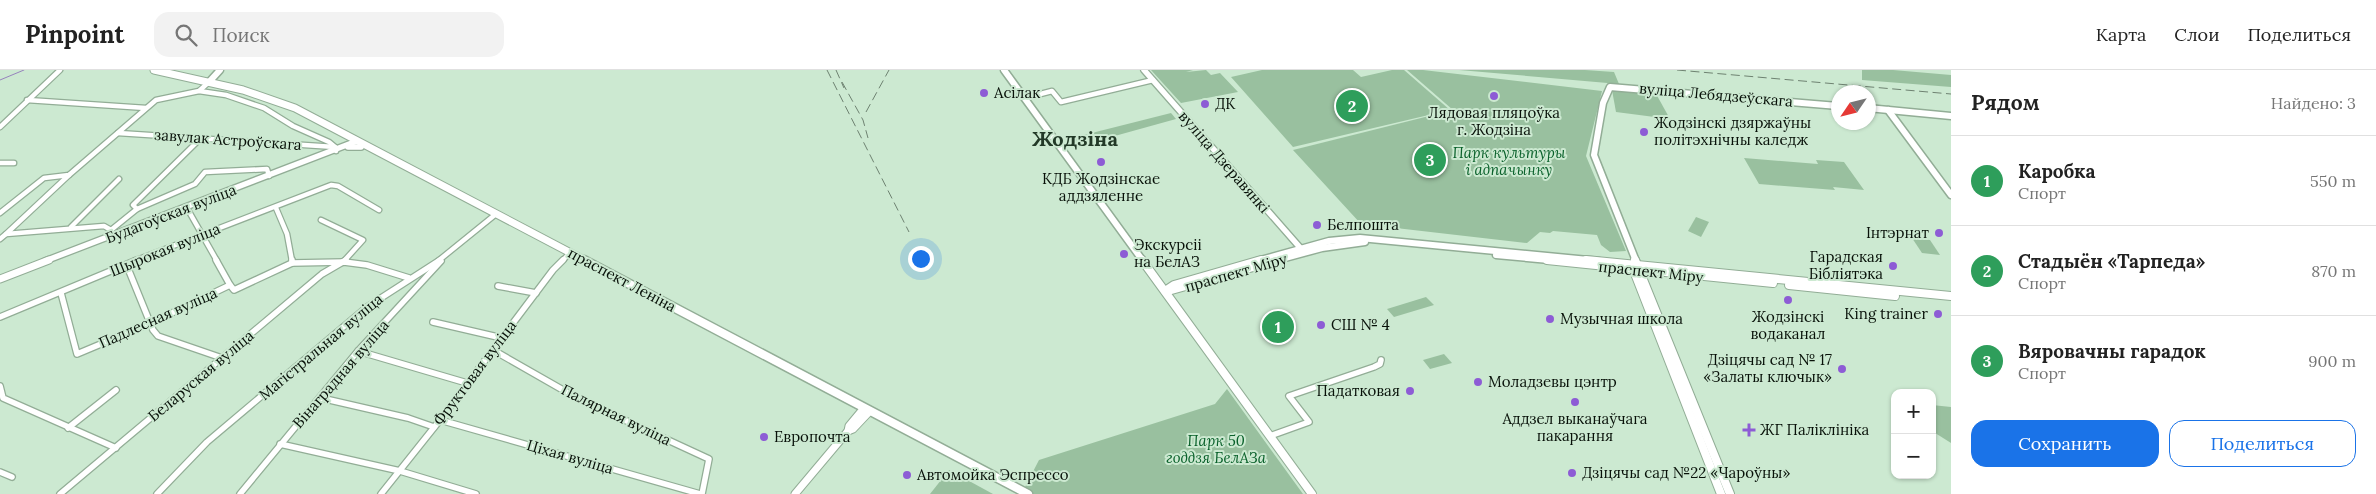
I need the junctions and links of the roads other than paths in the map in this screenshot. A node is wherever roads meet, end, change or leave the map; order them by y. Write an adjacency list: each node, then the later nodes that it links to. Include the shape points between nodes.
1 (60, 70): 10 (street)
2 (154, 70): 7 (main road, праспект Леніна)
3 (220, 70): 7 (main road)
4 (1004, 70): 9 (main road)
5 (1144, 70): 6 (street, вуліца Дзеравянкі)
6 (1153, 80): 9 (street, via 1061,102 1052,91); 14 (street, вуліца Дзеравянкі)
7 (210, 81): 8 (street); 21 (main road, праспект Леніна, via 269,100); 22 (main road, праспект Леніна, via 276,100)
8 (199, 91): 12 (street, via 160,98); 24 (street, via 226,95 264,108 293,126 329,142)
9 (1024, 98): 54 (main road)
10 (27, 100): 12 (street); 18 (street)
11 (1831, 105): 49 (main road, вуліца Лебядзеўскага, via 1610,87 1603,103 1594,155)
12 (146, 108): 19 (street)
13 (1876, 109): 15 (main road)
14 (1179, 110): 16 (street); 43 (street, вуліца Дзеравянкі, via 1182,118)
15 (1888, 110): 17 (main road); 30 (main road)
16 (1172, 112)
17 (1951, 116)
18 (0, 127)
19 (118, 133): 20 (street, завулак Астроўскага); 27 (street)
20 (200, 139): 24 (street, завулак Астроўскага); 33 (street, via 133,205)
21 (346, 140): 22 (main road, праспект Леніна); 23 (street, via 348,143)
22 (357, 144): 23 (street, Будагоўская вуліца); 36 (main road, праспект Леніна)
23 (342, 148): 24 (street, Будагоўская вуліца)
24 (335, 149): 28 (street, Будагоўская вуліца)
25 (0, 163): 26 (street)
26 (14, 163)
27 (69, 175): 35 (street, via 44,178); 40 (street)
28 (269, 176): 31 (street, Будагоўская вуліца); 33 (street, via 267,169 205,172 195,184)
29 (119, 179): 38 (street)
30 (1951, 195)
31 (187, 208): 39 (street, Будагоўская вуліца); 41 (street)
32 (276, 208): 34 (street, Шырокая вуліца, via 331,185); 41 (street, Шырокая вуліца); 47 (street, via 285,224)
33 (137, 209): 39 (street)
34 (379, 210)
35 (0, 213)
36 (494, 215): 44 (main road, праспект Леніна); 45 (street, Магістральная вуліца)
37 (321, 220): 46 (street, via 363,240)
38 (70, 228): 39 (street, via 104,226); 40 (street)
39 (112, 233): 51 (street, Будагоўская вуліца)
40 (6, 234): 42 (street)
41 (202, 234): 48 (street, Шырокая вуліца); 52 (street)
42 (0, 239)
43 (1303, 251): 49 (main road, праспект Міру, via 1364,242 1501,253); 54 (main road, праспект Міру, via 1199,281 1174,285)
44 (568, 254): 56 (street, Фруктовая вуліца); 73 (main road, праспект Леніна)
45 (445, 257): 50 (street, Магістральная вуліца); 65 (street, Вінаградная вуліца)
46 (344, 262): 47 (street, Падлесная вуліца); 50 (street, Падлесная вуліца, via 389,270); 66 (street, Беларуская вуліца, via 322,274)
47 (292, 263): 52 (street, Падлесная вуліца, via 234,290)
48 (127, 266): 55 (street, Шырокая вуліца); 62 (street)
49 (1637, 269): 57 (main road, праспект Міру); 93 (main road); 94 (main road)
50 (409, 278): 84 (street, Магістральная вуліца, via 367,307 219,432)
51 (0, 279)
52 (230, 285): 62 (street, Падлесная вуліца)
53 (498, 286): 56 (street)
54 (1165, 291): 77 (main road)
55 (61, 293): 60 (street, Шырокая вуліца); 62 (street, Падлесная вуліца, via 77,354)
56 (536, 293): 63 (street, Фруктовая вуліца)
57 (1913, 295): 58 (main road, праспект Міру); 59 (main road, праспект Міру)
58 (1951, 296)
59 (1951, 301)
60 (0, 317)
61 (433, 322): 63 (street)
62 (150, 323): 66 (street, via 158,336)
63 (502, 338): 64 (street, Фруктовая вуліца)
64 (493, 350): 68 (street, Фруктовая вуліца); 88 (street, Палярная вуліца, via 577,398 709,459)
65 (358, 351): 68 (street); 72 (street, Вінаградная вуліца)
66 (222, 358): 79 (street, Беларуская вуліца)
67 (1382, 360): 77 (street, via 1374,367 1289,396 1309,422)
68 (468, 383): 74 (street, Фруктовая вуліца)
69 (0, 386): 71 (street)
70 (116, 390): 76 (street)
71 (1, 397): 76 (street)
72 (320, 398): 75 (street); 78 (street, Вінаградная вуліца)
73 (865, 412): 89 (street); 90 (main road, праспект Леніна); 91 (main road, праспект Леніна)
74 (440, 420): 75 (street, Фруктовая вуліца); 88 (street, Ціхая вуліца)
75 (434, 427): 80 (street, Фруктовая вуліца)
76 (68, 428): 79 (street)
77 (1270, 436): 92 (main road)
78 (280, 444): 80 (street); 85 (street, Вінаградная вуліца)
79 (116, 448): 83 (street, Беларуская вуліца)
80 (400, 470): 86 (street, Фруктовая вуліца); 87 (street)
81 (0, 472): 82 (street)
82 (12, 477)
83 (60, 494)
84 (156, 494)
85 (240, 494)
86 (381, 494)
87 (476, 494)
88 (701, 494)
89 (795, 494)
90 (1018, 494)
91 (1028, 494)
92 (1312, 494)
93 (1721, 494)
94 (1730, 494)

